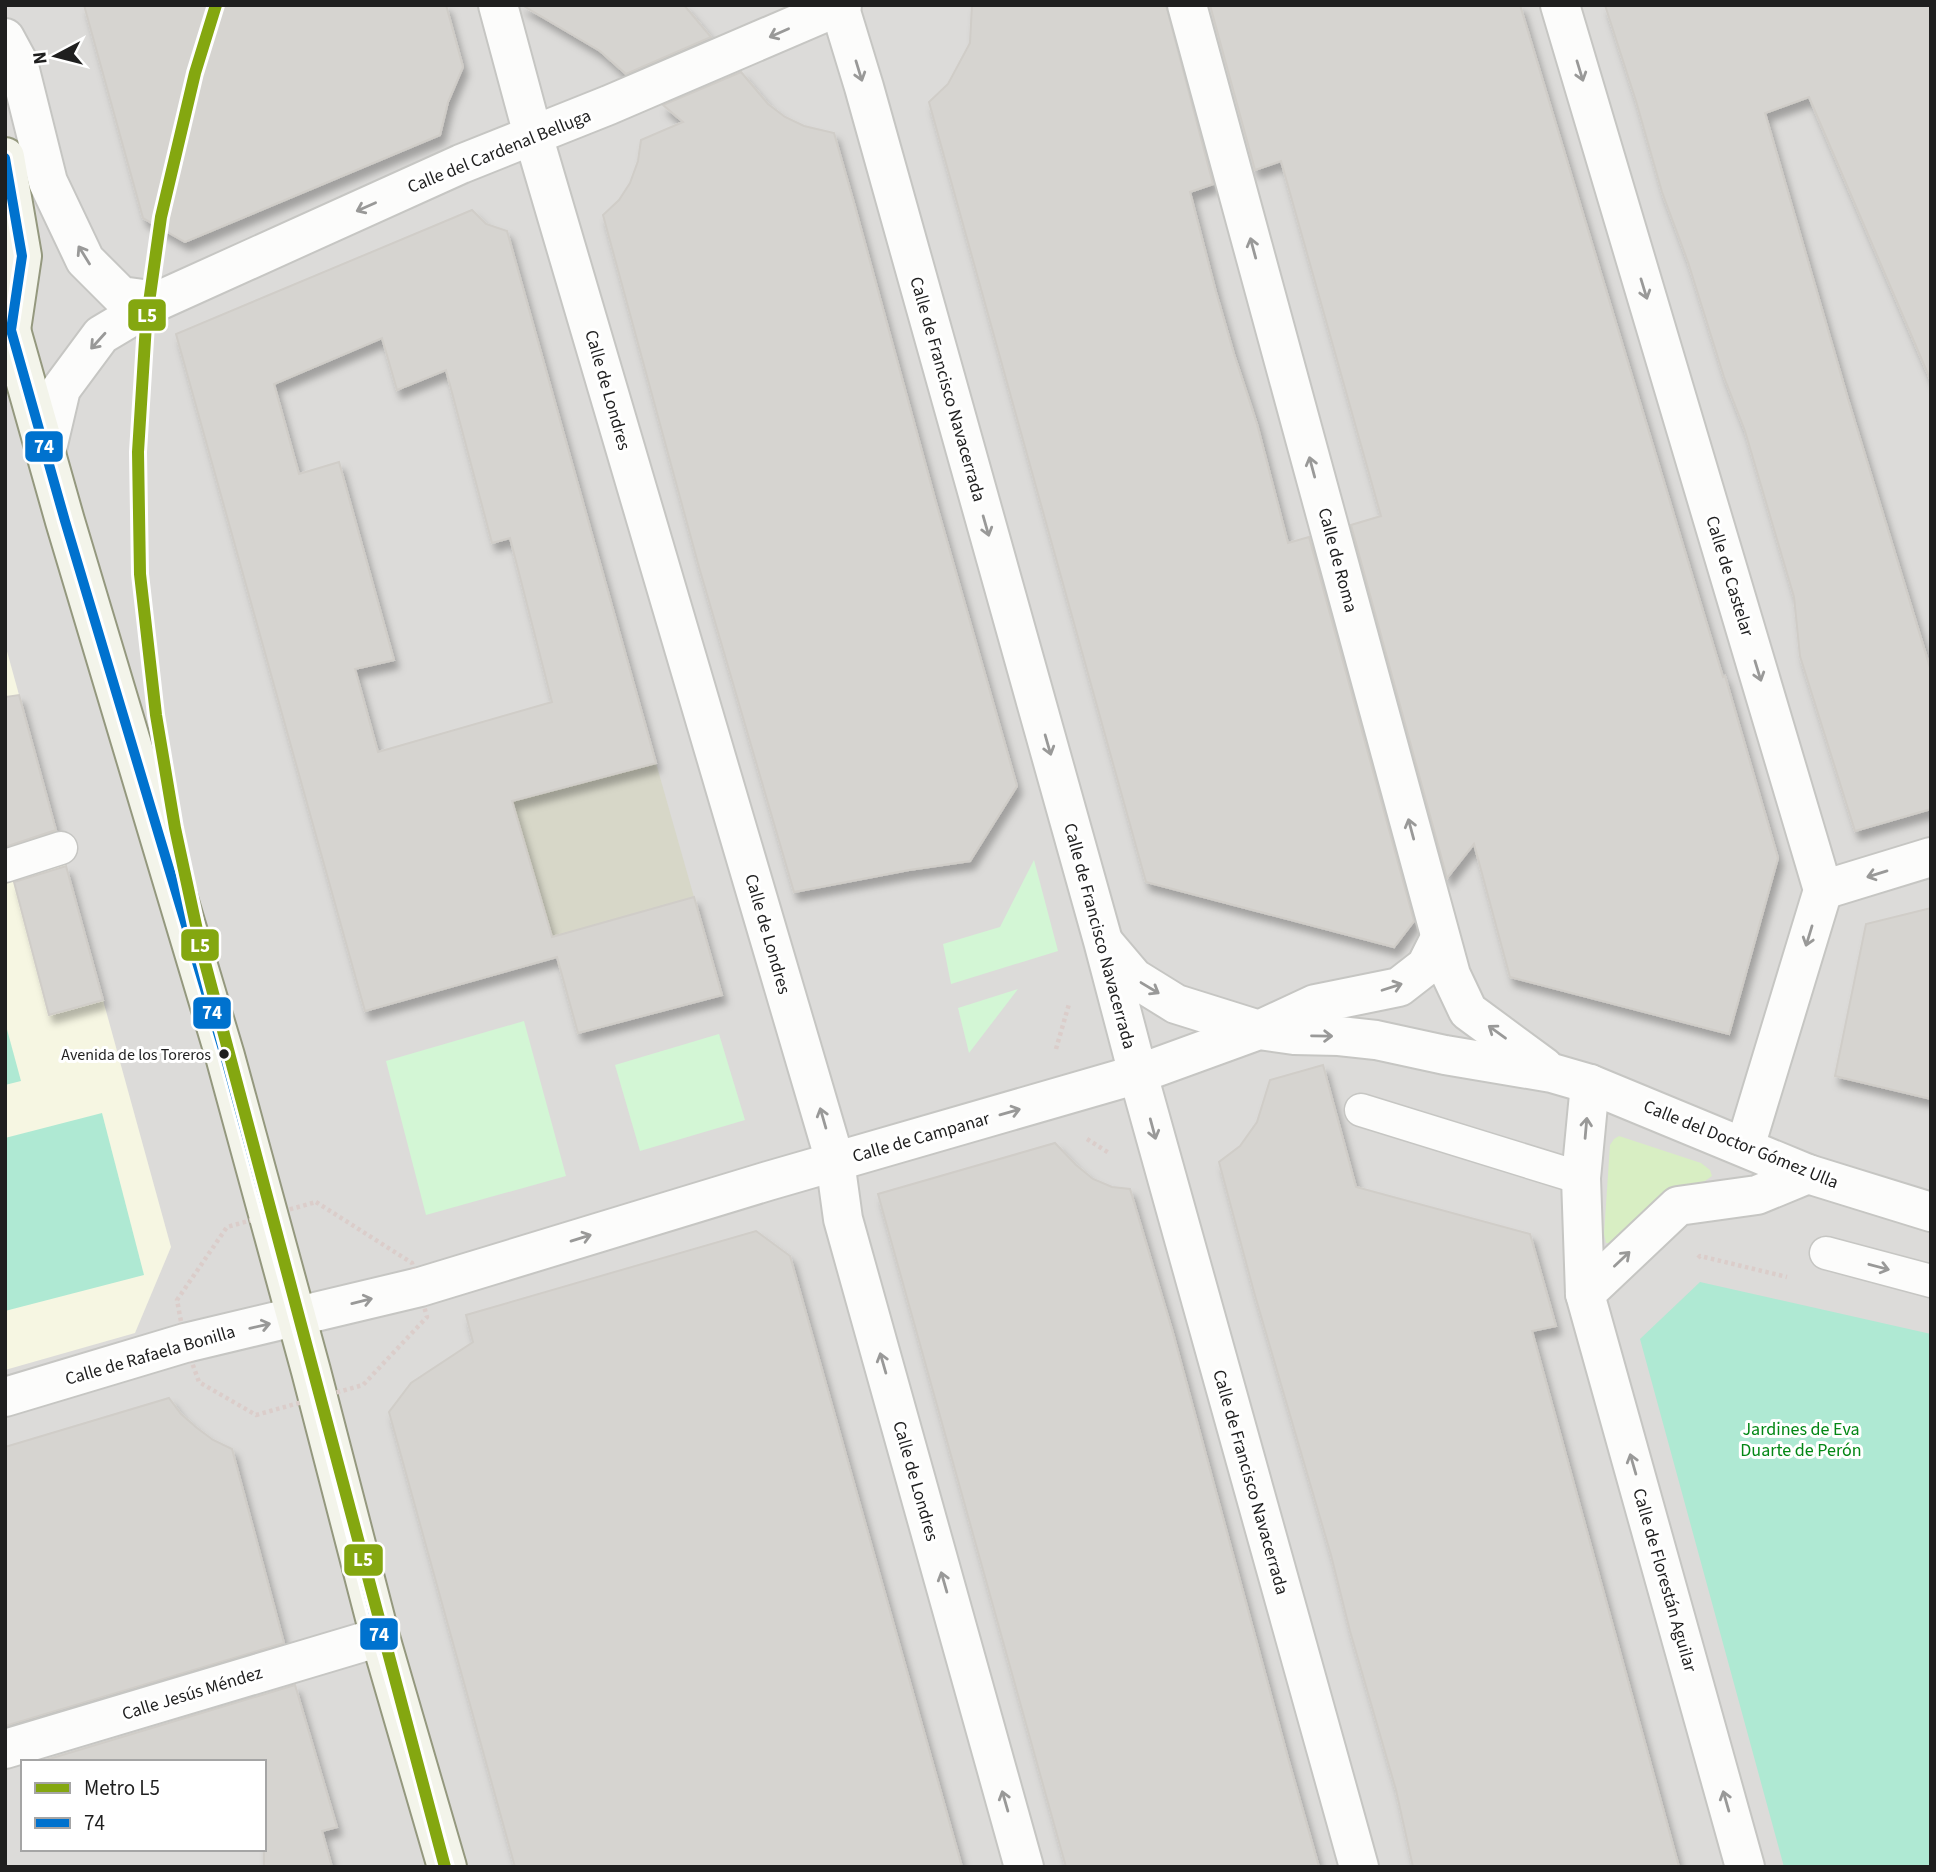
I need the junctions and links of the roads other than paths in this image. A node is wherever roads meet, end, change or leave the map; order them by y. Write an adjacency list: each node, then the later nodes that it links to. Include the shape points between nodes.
1 (498, 5): 6 (street, Calle de Londres)
2 (1187, 5): 15 (street, Calle de Roma, one-way to 2)
3 (1560, 5): 14 (street, Calle de Castelar, one-way to 14)
4 (840, 6): 6 (street, Calle del Cardenal Belluga, one-way to 6); 16 (street, Calle de Francisco Navacerrada, one-way to 16)
5 (5, 38): 8 (street, one-way to 5, via 121,296 85,260 48,182 18,62)
6 (533, 135): 8 (street, Calle del Cardenal Belluga, one-way to 8); 23 (street, Calle de Londres, one-way to 6)
7 (5, 157): 9 (street, via 22,256)
8 (158, 301): 10 (street, Calle del Cardenal Belluga, one-way to 10, via 101,335 77,367 61,389)
9 (10, 339): 10 (street)
10 (46, 453): 30 (street, via 225,1056)
11 (61, 848): 13 (lane)
12 (1931, 857): 14 (street, one-way to 14)
13 (5, 866)
14 (1823, 890): 22 (street, one-way to 22)
15 (1440, 938): 17 (street, one-way to 15, via 1315,1003 1399,987 1426,966); 18 (street, Calle de Roma, one-way to 15, via 1468,1011)
16 (1103, 940): 17 (street, one-way to 17, via 1134,978 1176,1004); 19 (street, Calle de Francisco Navacerrada)
17 (1259, 1030): 18 (street, Calle de Campanar, one-way to 18, via 1376,1040); 19 (street, Calle de Campanar)
18 (1552, 1073): 20 (street, Calle del Doctor Gómez Ulla)
19 (1138, 1074): 23 (street, Calle de Campanar, one-way to 19); 36 (street, Calle de Francisco Navacerrada, one-way to 36)
20 (1590, 1084): 22 (street, Calle del Doctor Gómez Ulla); 25 (street, Calle de Florestán Aguilar, one-way to 20)
21 (1361, 1110): 25 (lane)
22 (1745, 1147): 24 (street, Calle del Doctor Gómez Ulla)
23 (835, 1161): 30 (street, Calle de Campanar, one-way to 23, via 420,1287); 35 (street, Calle de Londres, one-way to 23, via 843,1219)
24 (1808, 1174): 26 (street, Calle del Doctor Gómez Ulla); 29 (street, one-way to 24, via 1678,1206 1757,1195)
25 (1581, 1178): 29 (street, Calle de Florestán Aguilar)
26 (1931, 1212)
27 (1826, 1253): 28 (lane, one-way to 28)
28 (1931, 1281)
29 (1585, 1294): 37 (street, Calle de Florestán Aguilar, one-way to 29)
30 (296, 1317): 31 (street, Calle de Rafaela Bonilla, one-way to 30, via 185,1343); 32 (street)
31 (5, 1397)
32 (380, 1637): 33 (street, Calle Jesús Méndez); 34 (street)
33 (5, 1749)
34 (447, 1867)
35 (1024, 1867)
36 (1359, 1867)
37 (1745, 1867)

